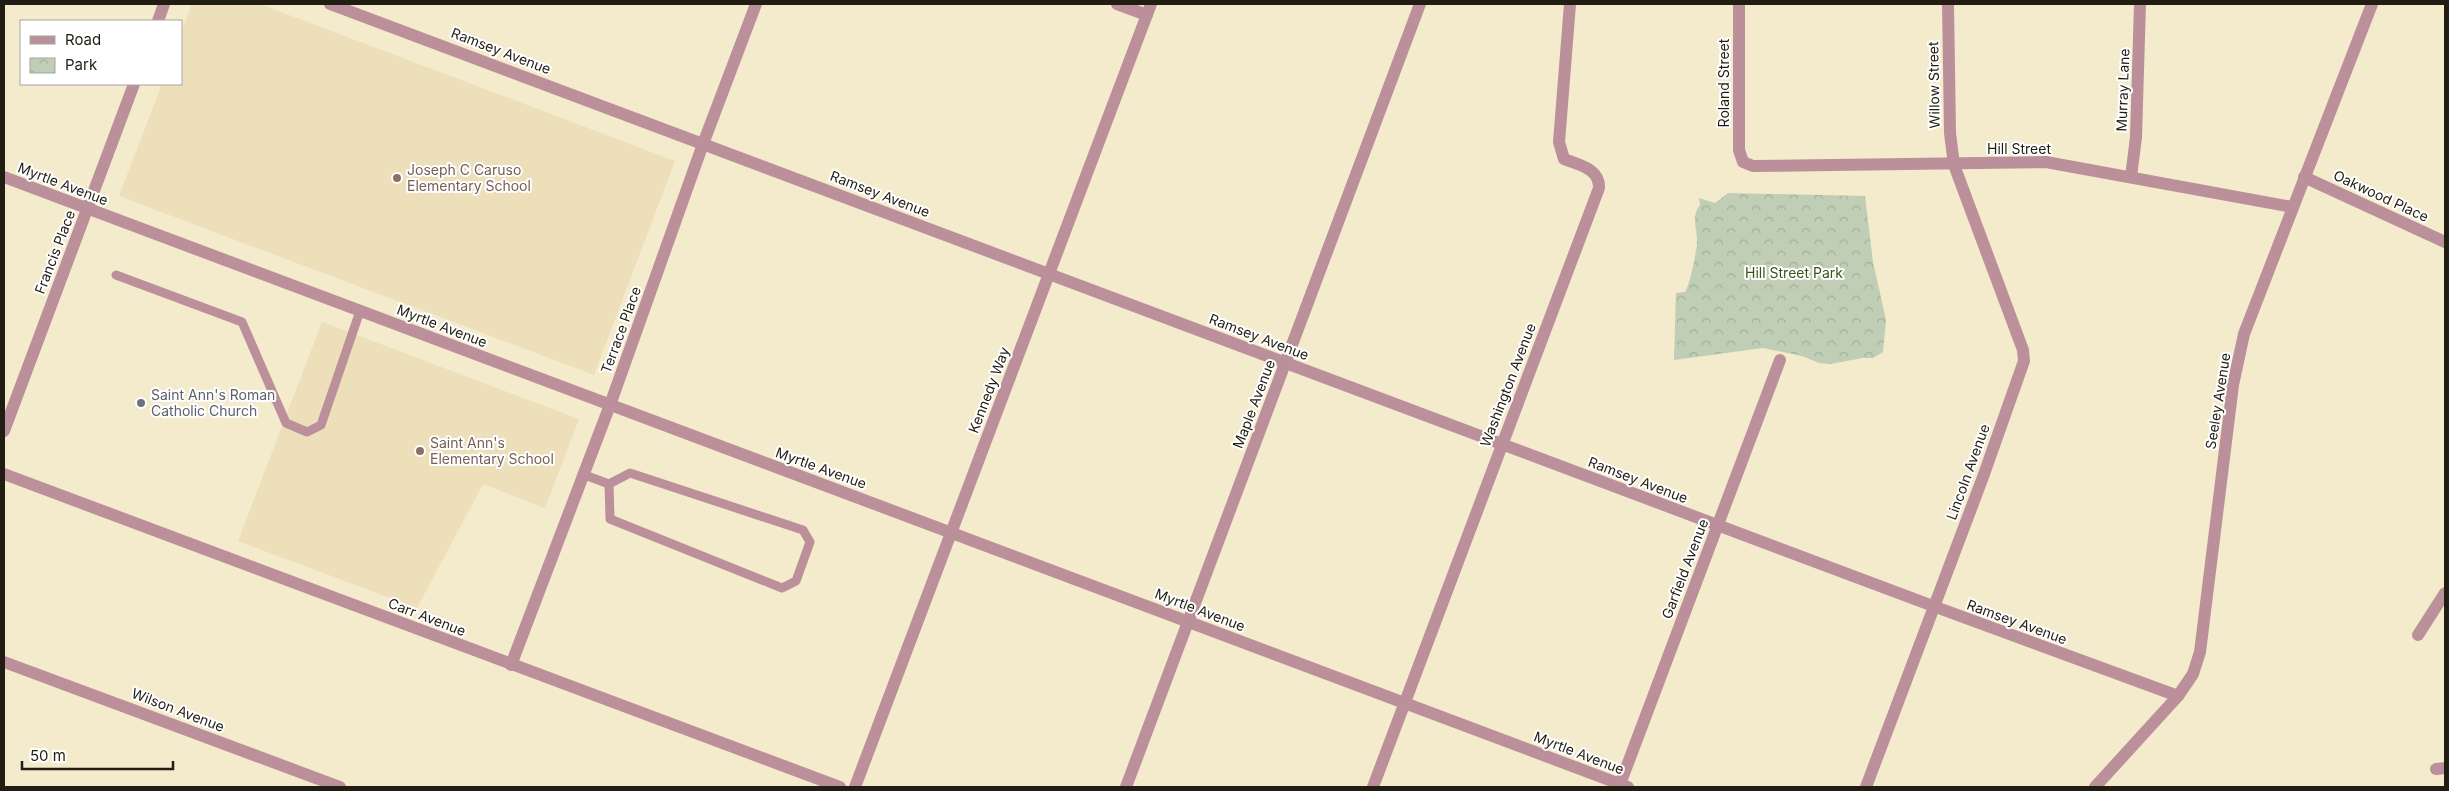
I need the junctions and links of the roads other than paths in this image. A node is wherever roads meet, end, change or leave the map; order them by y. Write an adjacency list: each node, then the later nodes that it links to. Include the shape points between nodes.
1 (164, 4): 12 (street)
2 (330, 4): 14 (street, Ramsey Avenue)
3 (756, 4): 14 (street, Terrace Place)
4 (1117, 4): 11 (street)
5 (1420, 4): 27 (street, Maple Avenue)
6 (1570, 4): 30 (street, Washington Avenue, via 1559,142 1564,159 1595,173 1599,188)
7 (1740, 4): 15 (street, Roland Street, via 1739,150)
8 (1948, 4): 16 (street, Willow Street, via 1950,133)
9 (2140, 4): 18 (street, Murray Lane, via 2136,138)
10 (2372, 4): 19 (street, Seeley Avenue)
11 (1149, 9): 23 (street, Kennedy Way)
12 (158, 20)
13 (134, 85): 21 (street, Francis Place)
14 (703, 144): 23 (street, Ramsey Avenue); 28 (street, Terrace Place)
15 (1743, 162): 16 (street, Hill Street, via 1753,166)
16 (1954, 165): 18 (street, Hill Street, via 2046,162); 37 (street, Lincoln Avenue, via 2023,350 2024,361)
17 (4, 177): 21 (street, Myrtle Avenue)
18 (2131, 177): 20 (street, Hill Street)
19 (2304, 177): 20 (street, Seeley Avenue); 22 (street, Oakwood Place)
20 (2292, 207): 42 (street, Seeley Avenue, via 2244,334 2233,385 2200,652 2193,674)
21 (87, 209): 25 (street, Myrtle Avenue); 29 (street, Francis Place)
22 (2445, 242)
23 (1048, 274): 27 (street, Ramsey Avenue); 35 (street, Kennedy Way)
24 (116, 275): 25 (lane, via 242,322 286,423 307,432 321,425)
25 (360, 311): 28 (street, Myrtle Avenue)
26 (1780, 360): 34 (street, Garfield Avenue)
27 (1285, 363): 30 (street, Ramsey Avenue); 38 (street, Maple Avenue)
28 (610, 405): 32 (street, Terrace Place); 35 (street, Myrtle Avenue)
29 (4, 431)
30 (1502, 444): 34 (street, Ramsey Avenue); 43 (street, Washington Avenue)
31 (4, 474): 41 (street, Carr Avenue)
32 (582, 474): 33 (lane); 41 (street, Terrace Place)
33 (609, 484): 33 (lane, via 630,473 803,530 810,542 796,581 782,588 610,519)
34 (1718, 526): 37 (street, Ramsey Avenue); 44 (street, Garfield Avenue)
35 (951, 532): 38 (street, Myrtle Avenue); 47 (street, Kennedy Way)
36 (2445, 593): 39 (street)
37 (1933, 606): 42 (street, Ramsey Avenue); 50 (street, Lincoln Avenue)
38 (1189, 622): 43 (street, Myrtle Avenue); 48 (street, Maple Avenue)
39 (2418, 635)
40 (4, 662): 45 (street, Wilson Avenue)
41 (511, 664): 46 (street, Carr Avenue)
42 (2178, 696): 51 (street, Seeley Avenue)
43 (1404, 703): 44 (street, Myrtle Avenue); 49 (street, Washington Avenue)
44 (1622, 786)
45 (340, 787)
46 (840, 787)
47 (855, 787)
48 (1126, 787)
49 (1373, 787)
50 (1866, 787)
51 (2095, 787)

